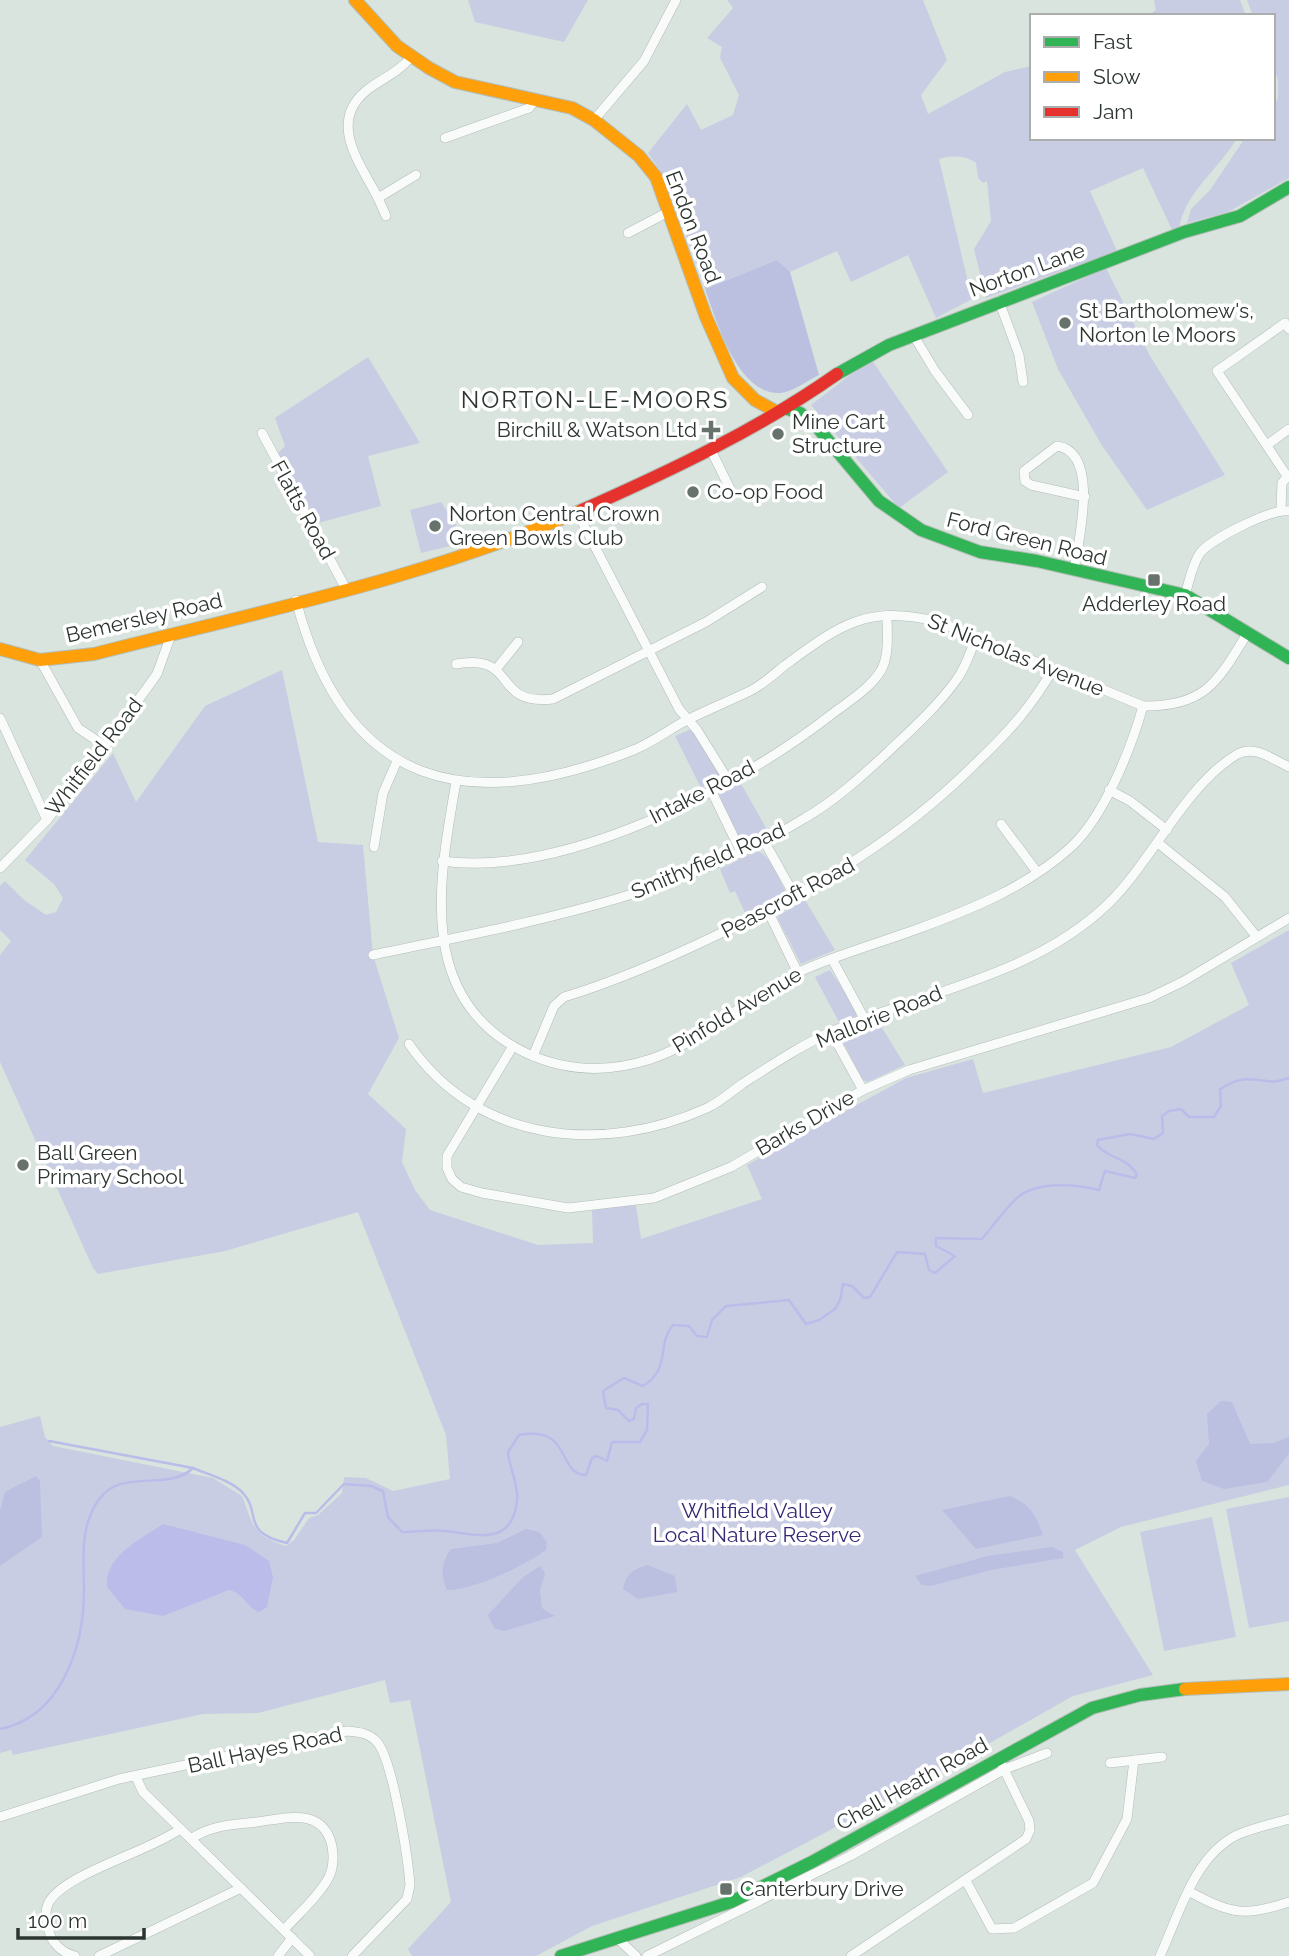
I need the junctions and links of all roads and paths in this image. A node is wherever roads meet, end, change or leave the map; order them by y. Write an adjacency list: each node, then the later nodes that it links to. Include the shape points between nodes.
1 (355, 0): 3 (street, Endon Road)
2 (676, 0): 5 (street, via 644,61)
3 (411, 57): 4 (street, Endon Road, via 455,82); 9 (street, via 402,69 369,88 350,110 348,139)
4 (535, 100): 5 (street, Endon Road, via 556,103); 6 (street, via 529,108)
5 (594, 120): 10 (street, Endon Road, via 639,156 656,177)
6 (445, 138)
7 (416, 175): 9 (street)
8 (1289, 187): 13 (street, Norton Lane, via 1240,216 1184,232)
9 (378, 198): 11 (street)
10 (670, 211): 12 (street); 17 (street, Endon Road, via 706,317 733,378 755,400)
11 (386, 216)
12 (628, 233)
13 (999, 301): 15 (street, Norton Lane); 16 (street, via 1019,355)
14 (1289, 329): 21 (street, via 1285,323 1217,371)
15 (915, 336): 17 (street, Norton Lane, via 855,362); 18 (street)
16 (1023, 382)
17 (783, 410): 22 (street, Norton Lane); 28 (street, Ford Green Road, via 800,413 817,427 879,501 920,530 980,552)
18 (968, 415)
19 (1289, 429): 21 (street)
20 (262, 433): 29 (street, Flatts Road)
21 (1267, 445): 23 (street)
22 (711, 450): 24 (street); 27 (street, Norton Lane)
23 (1288, 476): 26 (street, via 1282,482)
24 (731, 491)
25 (1085, 497): 25 (street, via 1031,485 1025,481 1024,471 1057,446 1062,447 1084,478); 28 (street)
26 (1285, 510): 31 (street, via 1207,546 1197,559)
27 (577, 512): 29 (street, Bemersley Road, via 425,568); 39 (street)
28 (1073, 570): 31 (street, Ford Green Road)
29 (345, 587): 32 (street, Bemersley Road)
30 (762, 587): 39 (street)
31 (1185, 595): 34 (street, Ford Green Road)
32 (296, 600): 35 (street, Bemersley Road); 49 (street, St Nicholas Avenue, via 335,695 358,726)
33 (887, 615): 36 (street, St Nicholas Avenue, via 920,617); 47 (street, St Nicholas Avenue, via 836,629 753,690); 51 (street, Intake Road, via 887,652 881,672 810,732)
34 (1248, 632): 40 (street, Ford Green Road); 45 (street, St Nicholas Avenue, via 1218,682 1198,697 1168,706)
35 (170, 635): 41 (street, Bemersley Road, via 94,654); 48 (street, Whitfield Road, via 157,674)
36 (977, 636): 44 (street, St Nicholas Avenue); 58 (street, Smithyfield Road, via 959,677 920,723 852,785)
37 (518, 642): 43 (street)
38 (0, 649): 41 (street, Bemersley Road)
39 (650, 652): 43 (street, via 553,699 532,701 517,695); 47 (street)
40 (1289, 658)
41 (40, 660): 48 (street, via 78,728)
42 (456, 664): 43 (street, via 478,661)
43 (497, 668)
44 (1052, 669): 45 (street, St Nicholas Avenue); 65 (street, Peascroft Road, via 1016,724 949,790 856,862)
45 (1143, 706): 54 (street, Pinfold Avenue)
46 (0, 718): 55 (street)
47 (688, 720): 51 (street); 52 (street, St Nicholas Avenue, via 637,748 549,775 486,785)
48 (105, 746): 55 (street, Whitfield Road)
49 (397, 761): 52 (street, St Nicholas Avenue); 60 (street, via 383,793)
50 (1289, 767): 57 (street, via 1260,752 1237,754 1205,782)
51 (728, 780): 53 (street, Intake Road)
52 (456, 782): 62 (street, Pinfold Avenue)
53 (711, 790): 61 (street); 62 (street, Intake Road, via 599,840 534,857 469,865)
54 (1109, 790): 57 (street); 64 (street, Pinfold Avenue, via 1087,829)
55 (47, 820): 63 (street, Whitfield Road)
56 (1002, 824): 64 (street)
57 (1167, 830): 59 (street, Mallorie Road)
58 (764, 841): 61 (street, Smithyfield Road); 65 (street)
59 (1158, 843): 68 (street, via 1225,897); 73 (street, Mallorie Road, via 1109,903 1027,961)
60 (374, 847)
61 (741, 852): 69 (street, Smithyfield Road, via 636,894)
62 (442, 861): 69 (street, Pinfold Avenue)
63 (0, 868)
64 (1037, 872): 71 (street, Pinfold Avenue, via 970,909)
65 (796, 898): 66 (street, Peascroft Road)
66 (768, 911): 72 (street); 77 (street, Peascroft Road, via 660,962 565,997 554,1006)
67 (1289, 918): 68 (street, Barks Drive)
68 (1256, 936): 78 (street, Barks Drive, via 1149,998 909,1070)
69 (443, 941): 70 (street, Smithyfield Road); 76 (street, Pinfold Avenue, via 461,993 489,1029)
70 (373, 955)
71 (832, 959): 72 (street, Pinfold Avenue); 73 (street)
72 (798, 972): 77 (street, Pinfold Avenue, via 678,1047 642,1062 595,1069 567,1067)
73 (865, 1020): 74 (street, Mallorie Road)
74 (831, 1032): 78 (street); 79 (street, Mallorie Road, via 710,1107 663,1126 606,1137 547,1134 501,1119)
75 (409, 1044): 79 (street, Mallorie Road, via 449,1089)
76 (513, 1046): 77 (street, Pinfold Avenue); 79 (street, Barks Drive)
77 (533, 1056)
78 (863, 1090): 79 (street, Barks Drive, via 731,1167 680,1188 654,1198 568,1208 482,1193 452,1179 447,1156)
79 (477, 1105)
80 (1289, 1684): 85 (street, Chell Heath Road, via 1127,1695 1072,1718)
81 (1047, 1753): 85 (street, Chell Heath Road)
82 (1161, 1757): 83 (street)
83 (1134, 1760): 84 (street); 91 (street, via 1127,1819 1093,1883 1014,1928 992,1929)
84 (1110, 1763)
85 (1001, 1764): 91 (street, via 1030,1830 1026,1839); 97 (street, Chell Heath Road, via 731,1902); 105 (street, Chell Heath Road, via 850,1856)
86 (136, 1777): 87 (street, Ball Hayes Road); 89 (street, via 143,1792); 102 (street, Ball Hayes Road, via 347,1731 371,1736 387,1762 410,1885 407,1899)
87 (0, 1817)
88 (1289, 1819): 93 (street, via 1237,1835 1217,1848 1204,1862)
89 (180, 1829): 90 (street); 98 (street, via 164,1841 63,1887 48,1904 51,1938)
90 (191, 1839): 92 (street); 95 (street, via 204,1829 295,1816 316,1820 328,1832 333,1868)
91 (966, 1881): 106 (street)
92 (241, 1888): 95 (street); 99 (street)
93 (1190, 1892): 94 (street, via 1238,1913 1256,1913); 107 (street)
94 (1289, 1902)
95 (284, 1930): 96 (street)
96 (292, 1938): 100 (street); 101 (street)
97 (618, 1939): 103 (street, Chell Heath Road); 104 (street)
98 (75, 1956)
99 (99, 1956)
100 (278, 1956)
101 (310, 1956)
102 (352, 1956)
103 (561, 1956)
104 (636, 1956)
105 (647, 1956)
106 (851, 1956)
107 (1160, 1956)

